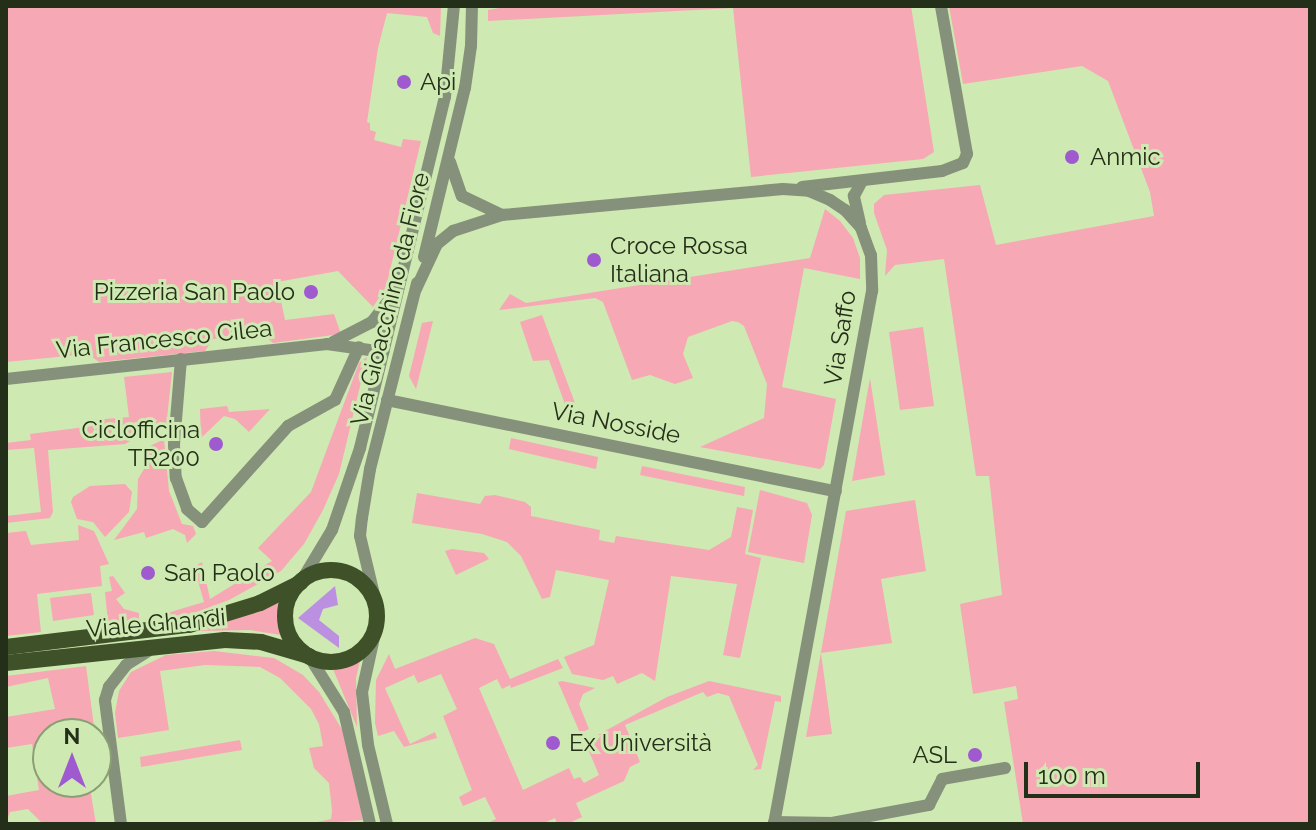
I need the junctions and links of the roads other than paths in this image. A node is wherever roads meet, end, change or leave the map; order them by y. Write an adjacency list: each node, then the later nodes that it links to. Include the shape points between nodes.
1 (454, 6): 9 (street, Via Gioacchino da Fiore, via 445,97)
2 (472, 6): 4 (street, Via Gioacchino da Fiore, via 471,46)
3 (941, 6): 5 (street, via 967,154 963,163 942,171)
4 (453, 139): 7 (street, via 450,169 462,196); 10 (street, Via Gioacchino da Fiore)
5 (862, 181): 6 (street); 8 (street, Via Saffo, via 854,203)
6 (783, 189): 7 (street); 8 (street, via 830,200)
7 (502, 215): 10 (street, via 453,231 437,244)
8 (861, 228): 17 (street, Via Saffo, via 871,255 872,291)
9 (398, 286): 11 (street, via 372,322); 13 (street, Via Gioacchino da Fiore)
10 (416, 289): 16 (street, Via Gioacchino da Fiore)
11 (327, 344): 12 (street); 14 (street, Via Francesco Cilea)
12 (359, 347): 13 (street); 14 (street, via 335,400 288,426 202,522 187,509 176,478)
13 (383, 352): 18 (street, Via Gioacchino da Fiore, via 360,448 332,530)
14 (181, 359): 15 (street, Via Francesco Cilea)
15 (6, 379)
16 (387, 400): 17 (street, Via Nosside); 19 (street, Via Gioacchino da Fiore, via 360,536)
17 (836, 491): 26 (street, Via Saffo)
18 (300, 583): 19 (main road, via 323,571 350,574); 22 (main road, Viale Ghandi, via 260,603 189,625); 23 (main road, via 285,615 291,639)
19 (376, 603): 20 (main road)
20 (377, 624): 23 (main road, via 372,638 351,658 337,662); 29 (street, via 362,692)
21 (166, 644): 23 (main road, Viale Ghandi, via 245,640); 24 (main road, Viale Ghandi); 27 (street, via 126,665 109,687 106,722)
22 (6, 647)
23 (309, 656): 28 (street, via 344,712)
24 (6, 663)
25 (1005, 768): 26 (street, via 942,779 929,805 832,823)
26 (774, 823)
27 (121, 824)
28 (370, 824)
29 (387, 824)

